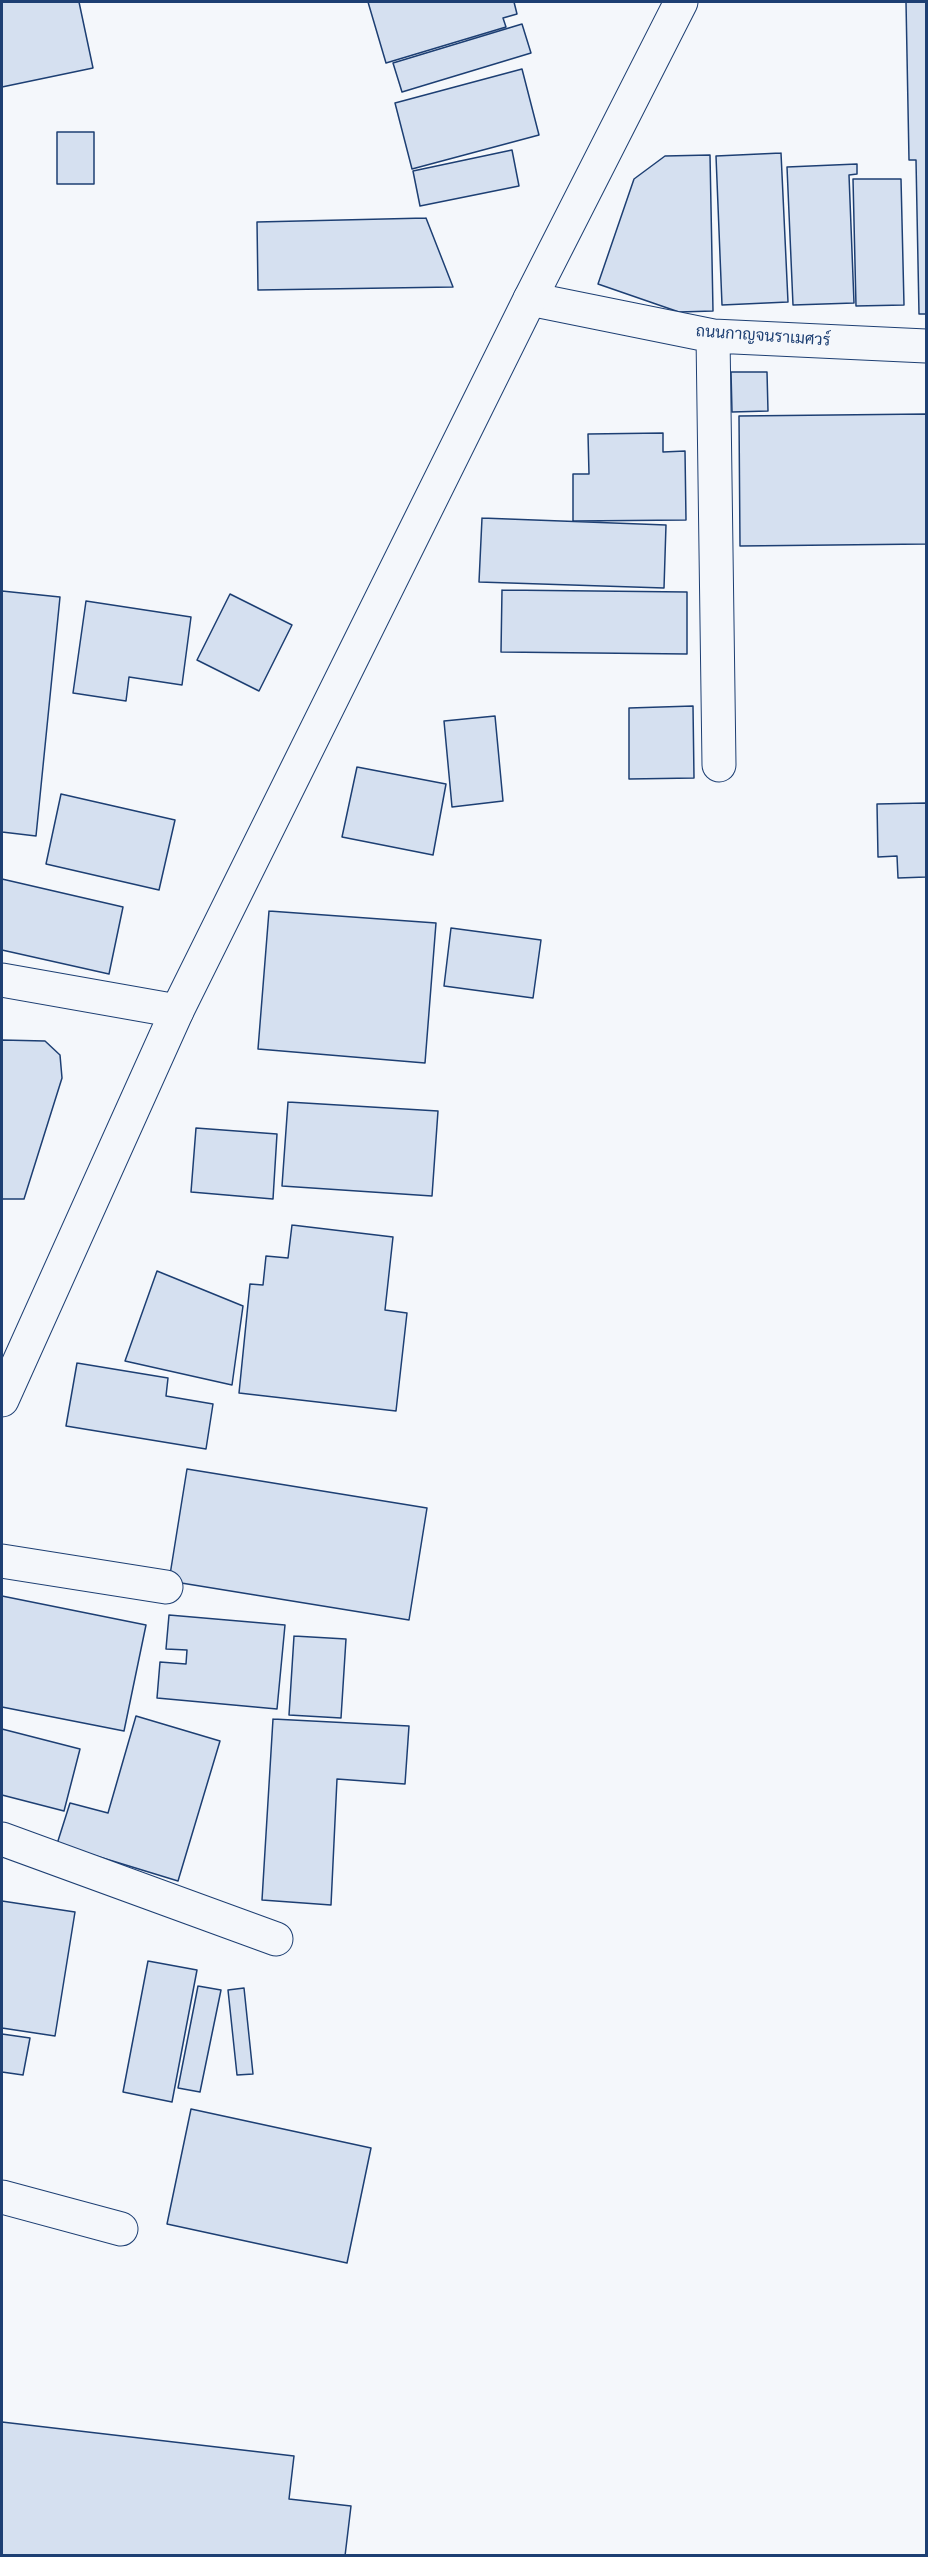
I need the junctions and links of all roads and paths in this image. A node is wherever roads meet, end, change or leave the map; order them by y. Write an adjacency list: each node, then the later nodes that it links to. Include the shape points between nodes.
1 (681, 2): 2 (street)
2 (530, 299): 3 (street, ถนนกาญจนราเมศวร์); 7 (street)
3 (713, 336): 4 (street, ถนนกาญจนราเมศวร์); 5 (street)
4 (927, 346)
5 (719, 765)
6 (2, 980): 7 (street)
7 (177, 1011): 8 (street)
8 (2, 1400)
9 (2, 1561): 10 (street)
10 (166, 1587)
11 (2, 1839): 12 (street)
12 (276, 1939)
13 (2, 2197): 14 (street)
14 (121, 2229)

